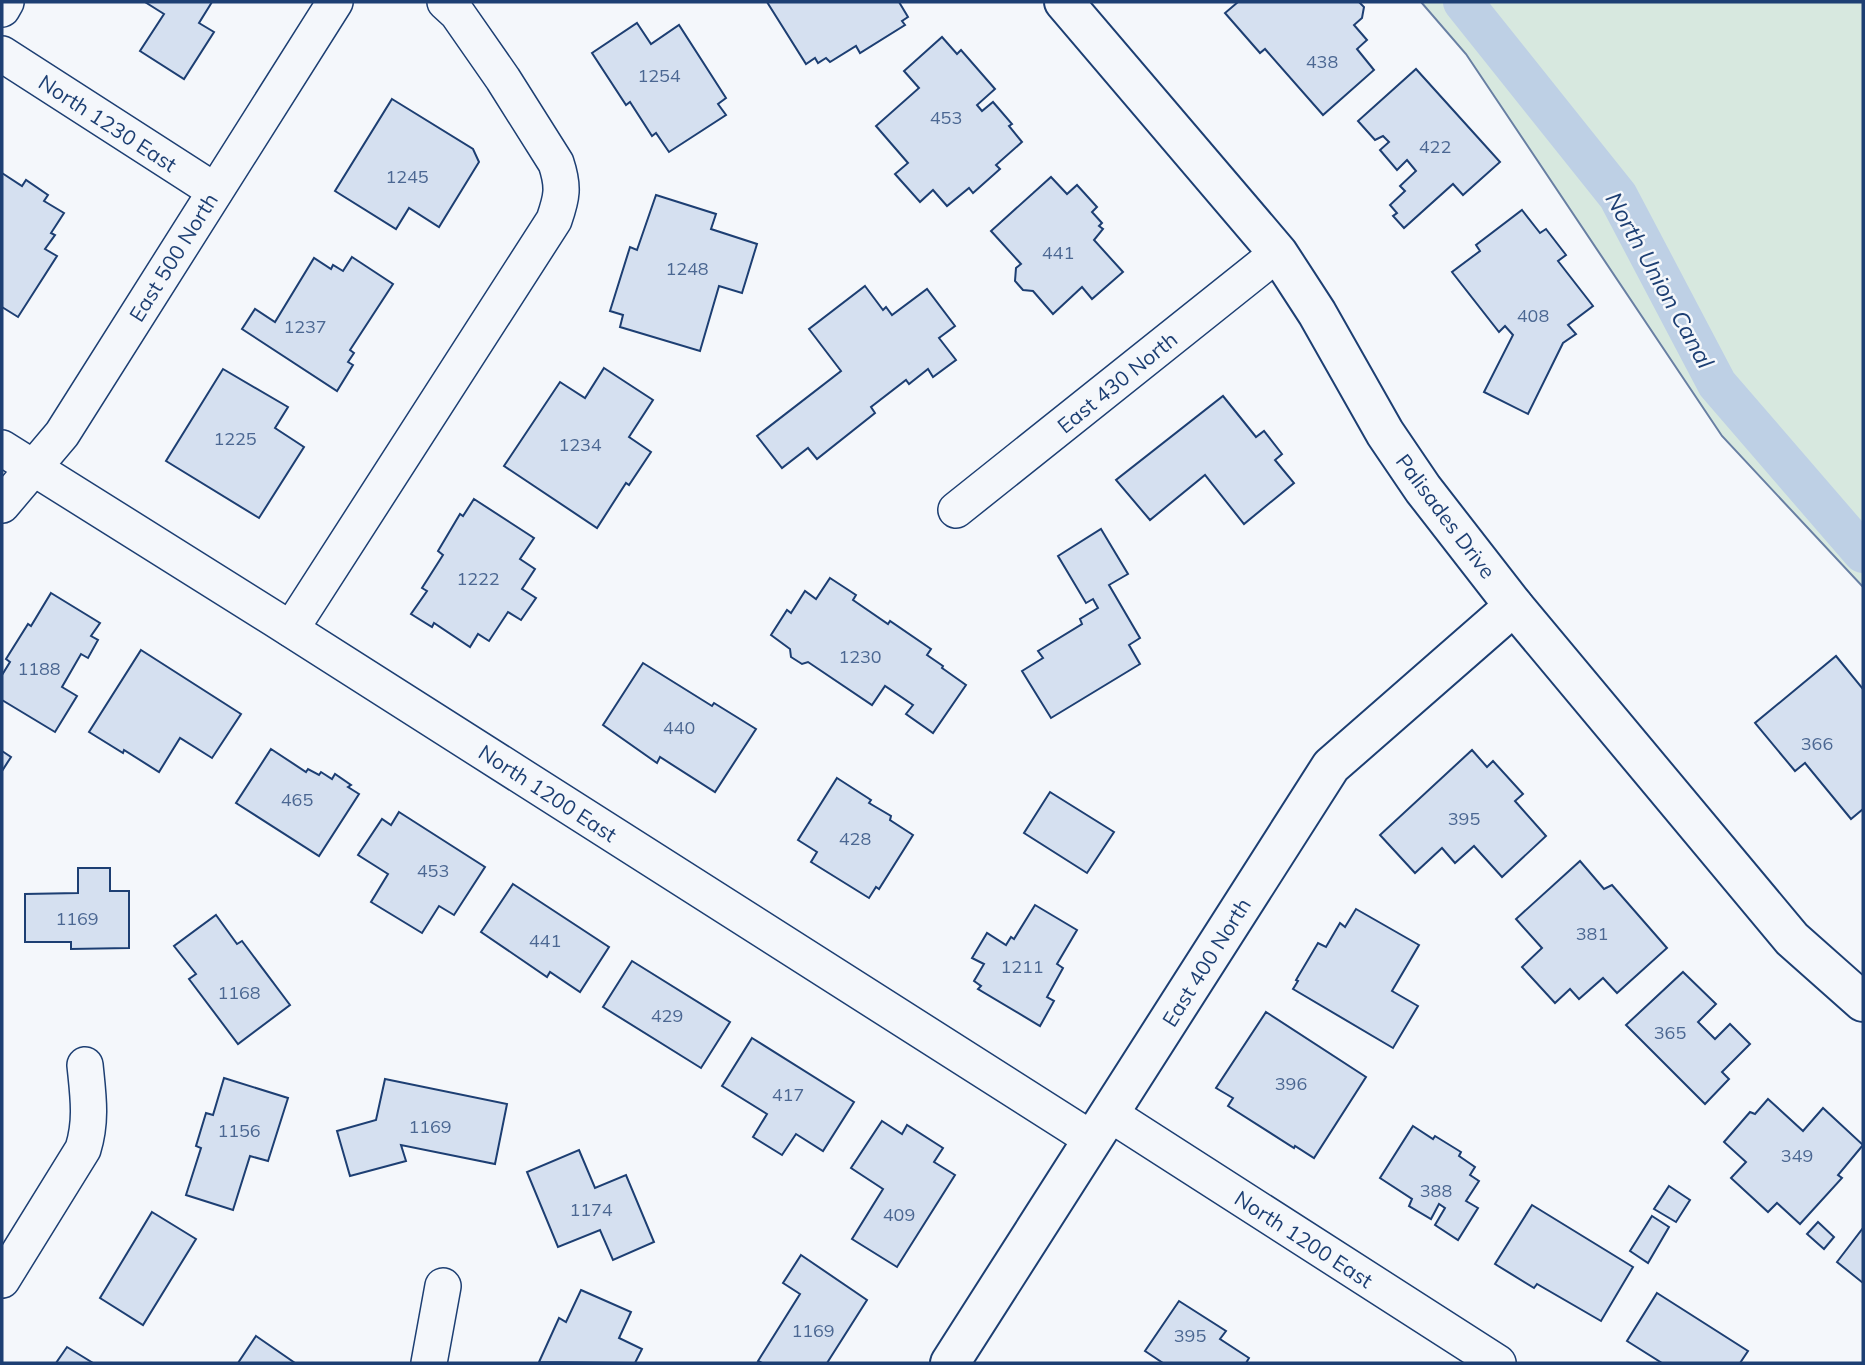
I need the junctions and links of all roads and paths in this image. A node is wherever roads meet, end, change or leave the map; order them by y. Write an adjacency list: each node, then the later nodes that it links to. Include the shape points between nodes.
1 (6, 2): 5 (street)
2 (335, 2): 7 (street, East 500 North)
3 (445, 2): 14 (street, via 503,79 556,163 563,196 554,220)
4 (1064, 2): 8 (street, Palisades Drive)
5 (2, 9)
6 (2, 54): 7 (street, North 1230 East)
7 (215, 191): 10 (street, East 500 North, via 62,434)
8 (1278, 253): 12 (street, East 430 North); 13 (street, Palisades Drive, via 1385,433)
9 (2, 448): 10 (street, North 1200 East)
10 (33, 468): 11 (street, East 500 North); 14 (street, North 1200 East)
11 (2, 505)
12 (956, 510)
13 (1514, 606): 15 (street, Palisades Drive, via 1792,939); 17 (street, East 400 North, via 1331,766)
14 (291, 629): 17 (street, North 1200 East)
15 (1863, 1002)
16 (85, 1065): 18 (street, via 90,1112 83,1149)
17 (1101, 1127): 21 (street, East 400 North); 22 (street, North 1200 East)
18 (2, 1280)
19 (443, 1286): 20 (street)
20 (429, 1363)
21 (950, 1363)
22 (1498, 1363)

